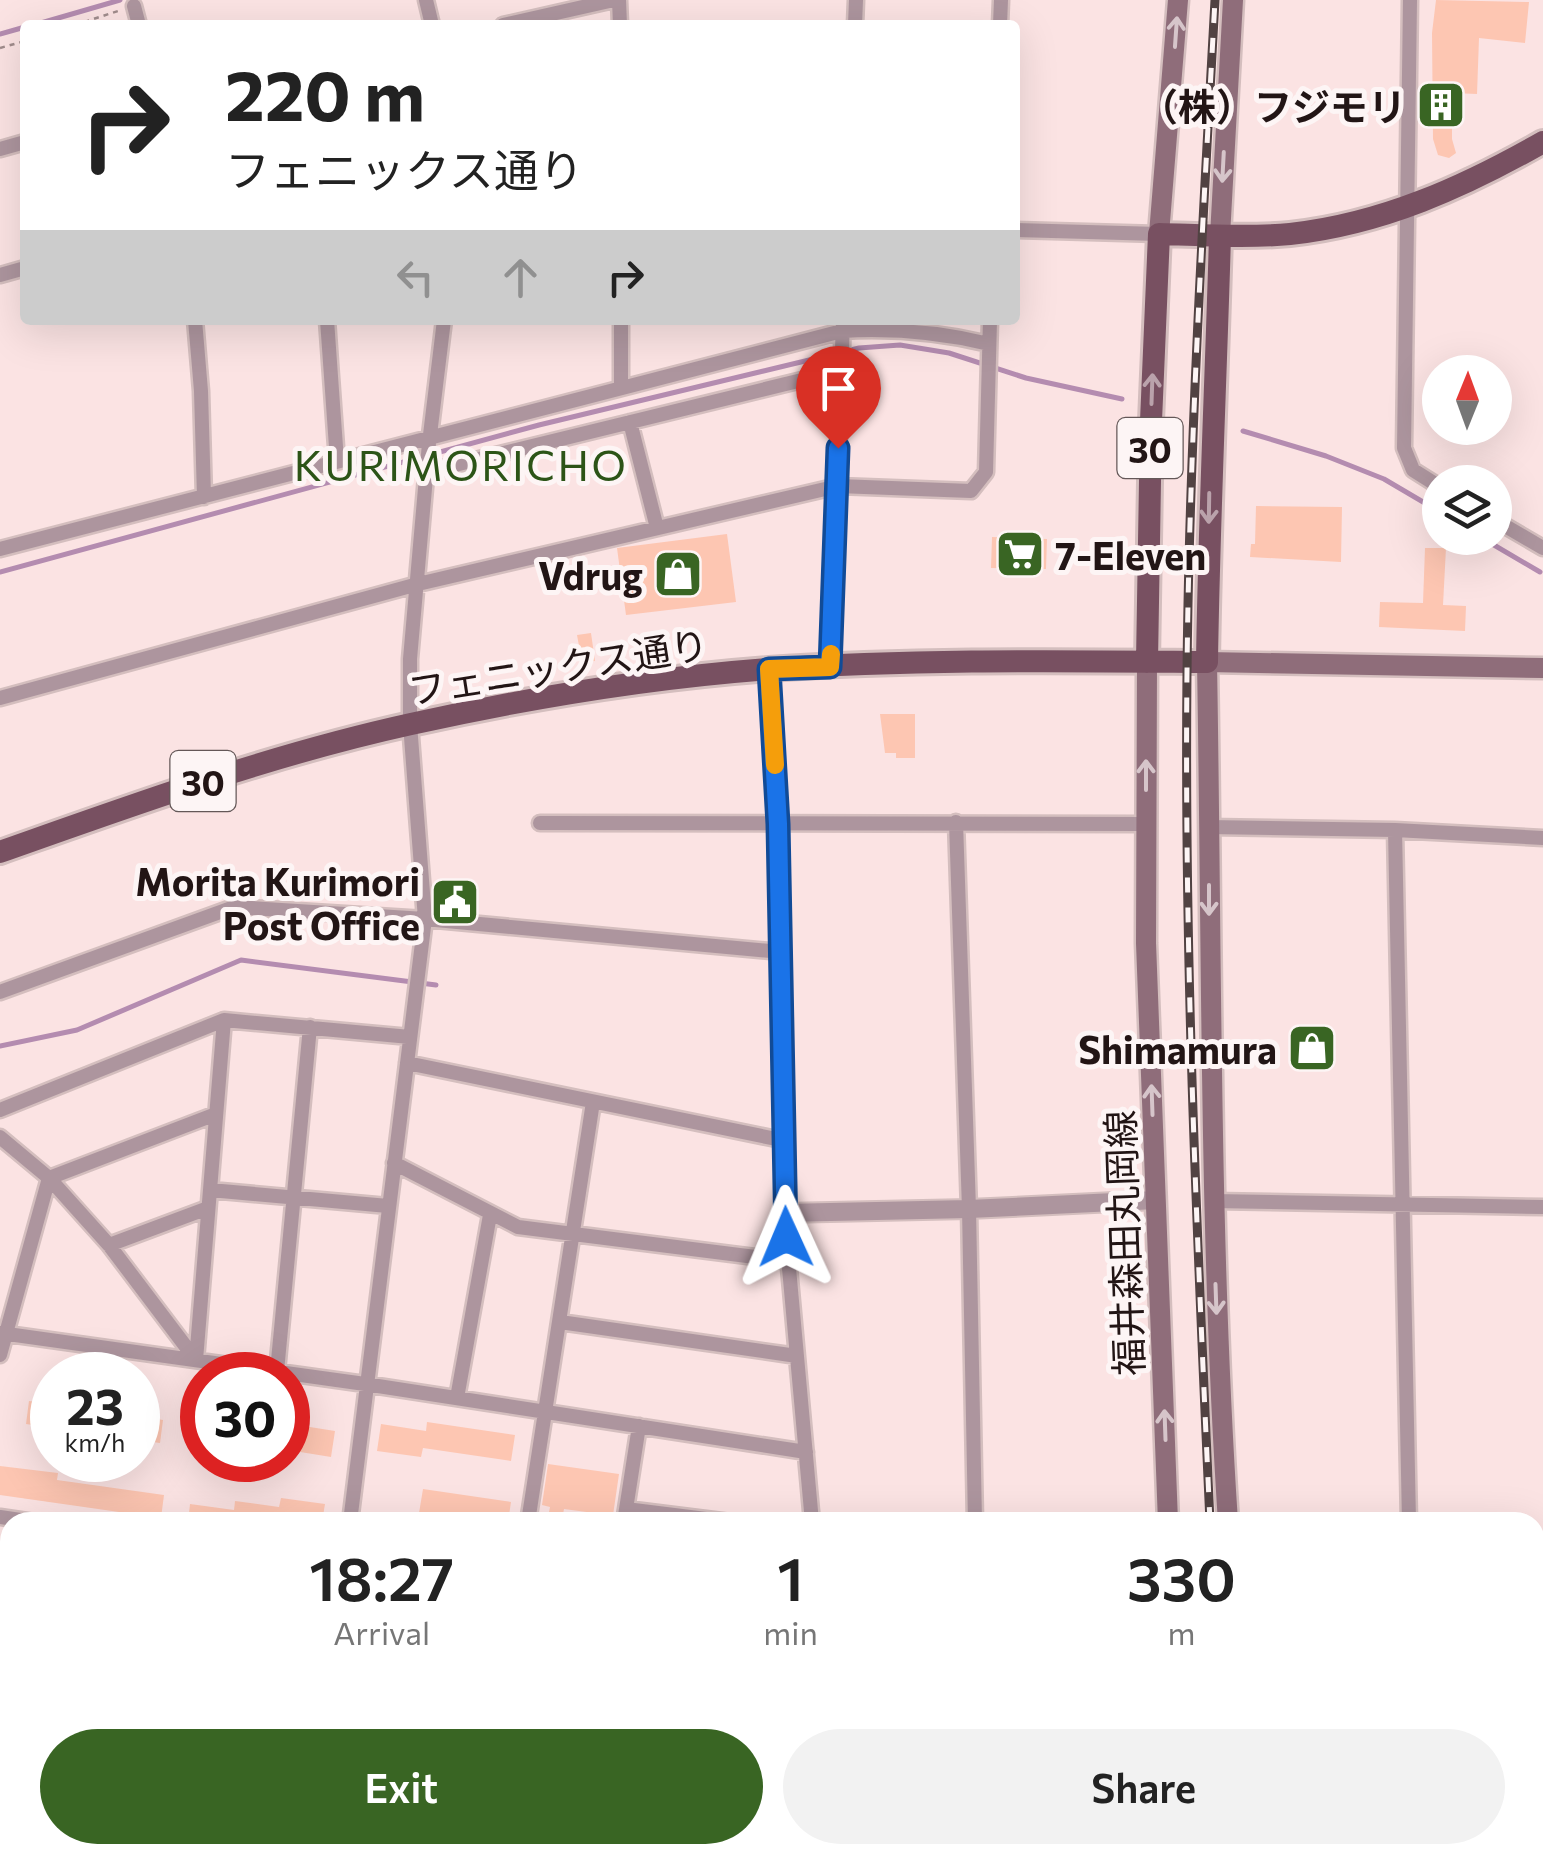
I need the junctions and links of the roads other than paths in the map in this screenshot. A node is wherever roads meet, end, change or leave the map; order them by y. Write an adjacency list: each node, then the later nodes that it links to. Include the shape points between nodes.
1 (617, 0): 7 (street)
2 (1178, 0): 11 (main road, one-way to 2)
3 (1232, 0): 12 (main road, one-way to 12)
4 (1410, 0): 9 (street)
5 (134, 6): 6 (street)
6 (137, 20)
7 (526, 20)
8 (1543, 142): 9 (main road)
9 (1406, 208): 12 (main road, via 1309,232); 26 (street, via 1404,448)
10 (1020, 230): 11 (street)
11 (1159, 234): 12 (main road); 34 (main road, 30, one-way to 11)
12 (1220, 236): 35 (main road, 30, one-way to 35)
13 (195, 325): 28 (street)
14 (328, 325): 24 (street)
15 (443, 325): 23 (street)
16 (622, 325): 21 (street)
17 (842, 325): 19 (street, via 935,331); 20 (street); 21 (street)
18 (990, 325): 19 (street)
19 (989, 344): 27 (street, via 986,472 971,491)
20 (839, 371): 22 (street); 27 (street)
21 (621, 386): 23 (street)
22 (630, 422): 25 (street); 29 (street)
23 (430, 439): 24 (street); 25 (street)
24 (337, 461): 28 (street)
25 (426, 472): 33 (street)
26 (1422, 475)
27 (838, 486): 29 (street); 36 (street)
28 (204, 497): 32 (street)
29 (657, 528): 33 (street)
30 (1512, 530): 31 (street)
31 (1543, 548)
32 (0, 550)
33 (418, 584): 39 (street); 40 (street)
34 (1147, 662): 35 (main road, 30); 36 (main road, フェニックス通り / 30); 44 (main road, 福井森田丸岡線, one-way to 34)
35 (1208, 662): 37 (main road); 45 (main road)
36 (830, 667): 38 (main road, フェニックス通り / 30)
37 (1543, 668)
38 (769, 669): 40 (main road, フェニックス通り / 30, via 550,697); 43 (street)
39 (0, 698)
40 (410, 724): 48 (main road, フェニックス通り / 30, via 262,761); 49 (street)
41 (956, 822): 43 (street); 44 (street); 71 (street)
42 (540, 823): 43 (street)
43 (778, 824): 50 (street)
44 (1146, 824): 65 (main road, 福井森田丸岡線, one-way to 44)
45 (1208, 827): 46 (street); 66 (main road, one-way to 66)
46 (1395, 830): 47 (street); 67 (street)
47 (1543, 838)
48 (0, 852)
49 (425, 919): 50 (street); 51 (street, via 234,907); 54 (street)
50 (781, 952): 60 (street)
51 (0, 992)
52 (224, 1020): 53 (street); 57 (street); 58 (street)
53 (310, 1027): 54 (street); 64 (street)
54 (410, 1038): 55 (street)
55 (407, 1063): 56 (street); 61 (street)
56 (593, 1102): 60 (street); 74 (street)
57 (0, 1110)
58 (216, 1114): 62 (street); 63 (street)
59 (0, 1137): 62 (street)
60 (786, 1141): 72 (street)
61 (394, 1163): 68 (street); 73 (street)
62 (50, 1178): 75 (street); 78 (street)
63 (210, 1190): 64 (street); 70 (street)
64 (293, 1198): 68 (street); 81 (street)
65 (1156, 1200): 71 (street); 96 (main road, 福井森田丸岡線, one-way to 65)
66 (1212, 1201): 67 (street); 97 (main road, one-way to 97)
67 (1402, 1202): 69 (street); 98 (street)
68 (388, 1206): 86 (street)
69 (1543, 1207)
70 (208, 1208): 75 (street); 80 (street)
71 (969, 1209): 72 (street); 95 (street)
72 (784, 1213): 76 (street)
73 (490, 1214): 74 (street, via 518,1228); 87 (street)
74 (574, 1235): 76 (street); 77 (street)
75 (109, 1245): 79 (street)
76 (787, 1261): 83 (street)
77 (560, 1322): 83 (street); 88 (street)
78 (3, 1334): 82 (street); 84 (street)
79 (190, 1352)
80 (197, 1352)
81 (279, 1352)
82 (0, 1355)
83 (796, 1356): 90 (street)
84 (180, 1358)
85 (310, 1376): 86 (street)
86 (365, 1384): 87 (street); 91 (street)
87 (458, 1398): 88 (street)
88 (544, 1412): 89 (street); 92 (street)
89 (638, 1426): 90 (street); 93 (street)
90 (806, 1452): 94 (street)
91 (351, 1512)
92 (529, 1512)
93 (625, 1512)
94 (811, 1512)
95 (975, 1512)
96 (1168, 1512)
97 (1228, 1512)
98 (1409, 1512)

